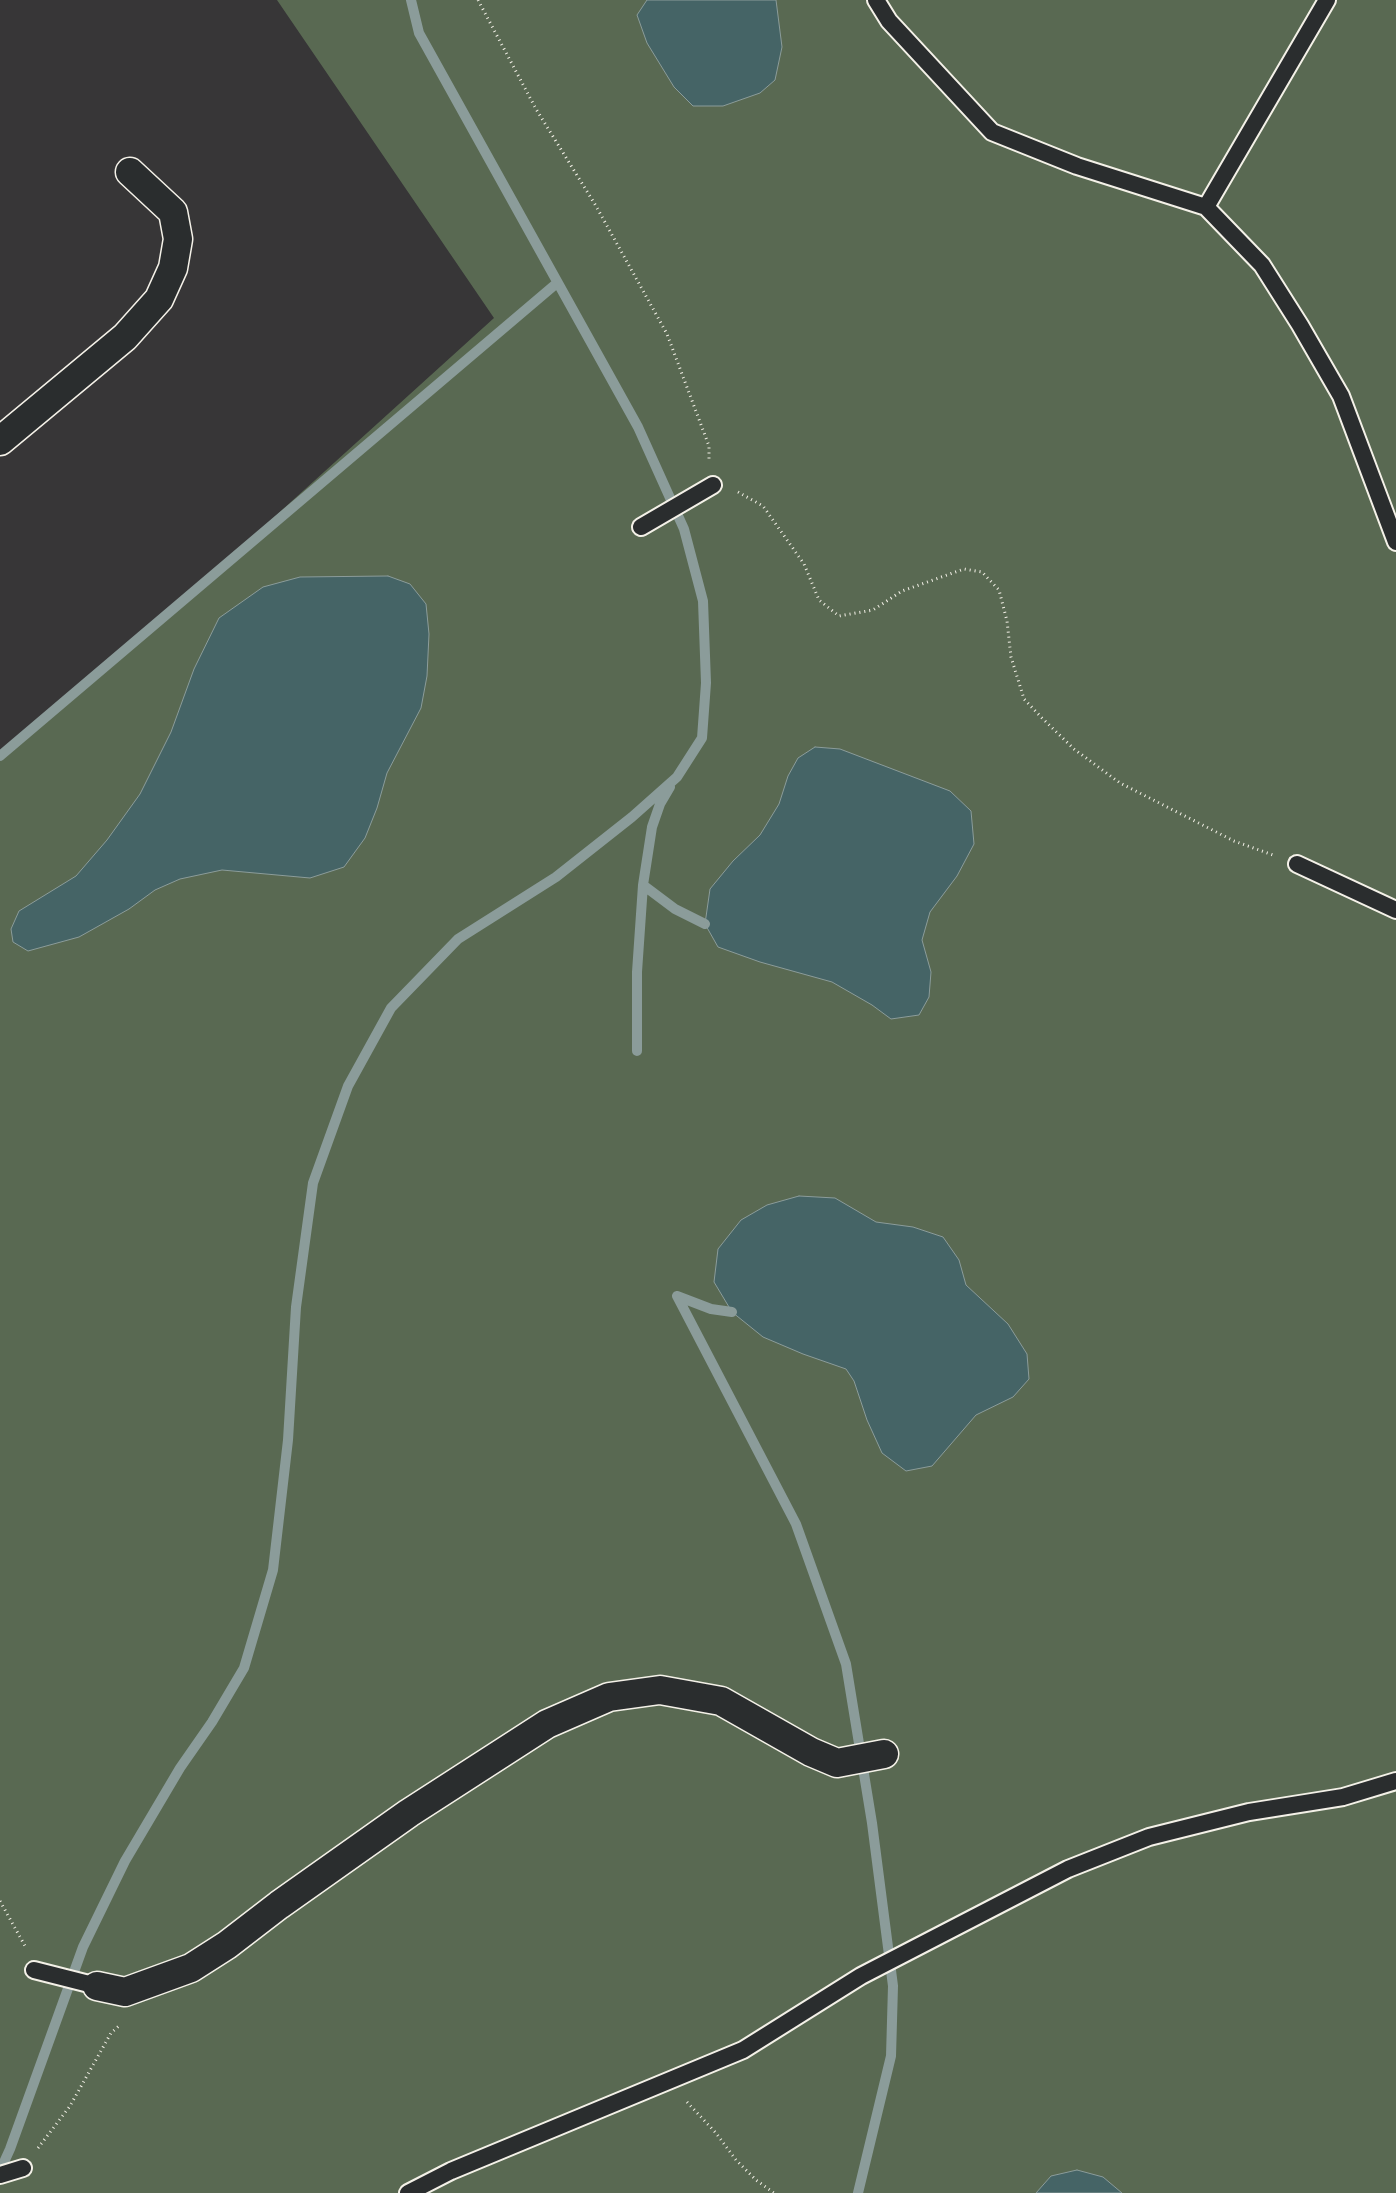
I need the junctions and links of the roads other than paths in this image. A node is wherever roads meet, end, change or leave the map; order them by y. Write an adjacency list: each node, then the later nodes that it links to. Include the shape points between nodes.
1 (876, 0): 4 (lane, via 889,21 992,132 1077,166)
2 (1327, 0): 4 (lane)
3 (130, 172): 5 (street, via 173,212 178,239 173,268 159,299 125,337)
4 (1206, 207): 8 (lane, via 1262,265 1341,396)
5 (0, 441)
6 (713, 485): 7 (lane)
7 (647, 523)
8 (1396, 542)
9 (1297, 864): 10 (lane)
10 (1396, 910)
11 (884, 1754): 14 (street, via 837,1763 811,1752 722,1701 660,1690 609,1696 547,1724 409,1814 191,1968 125,1992)
12 (1396, 1781): 17 (lane, via 1342,1797 1249,1812 1149,1837 1068,1869 911,1949 743,2050 451,2171)
13 (42, 1971): 14 (lane)
14 (97, 1986)
15 (23, 2168): 16 (lane)
16 (0, 2175)
17 (408, 2193)

